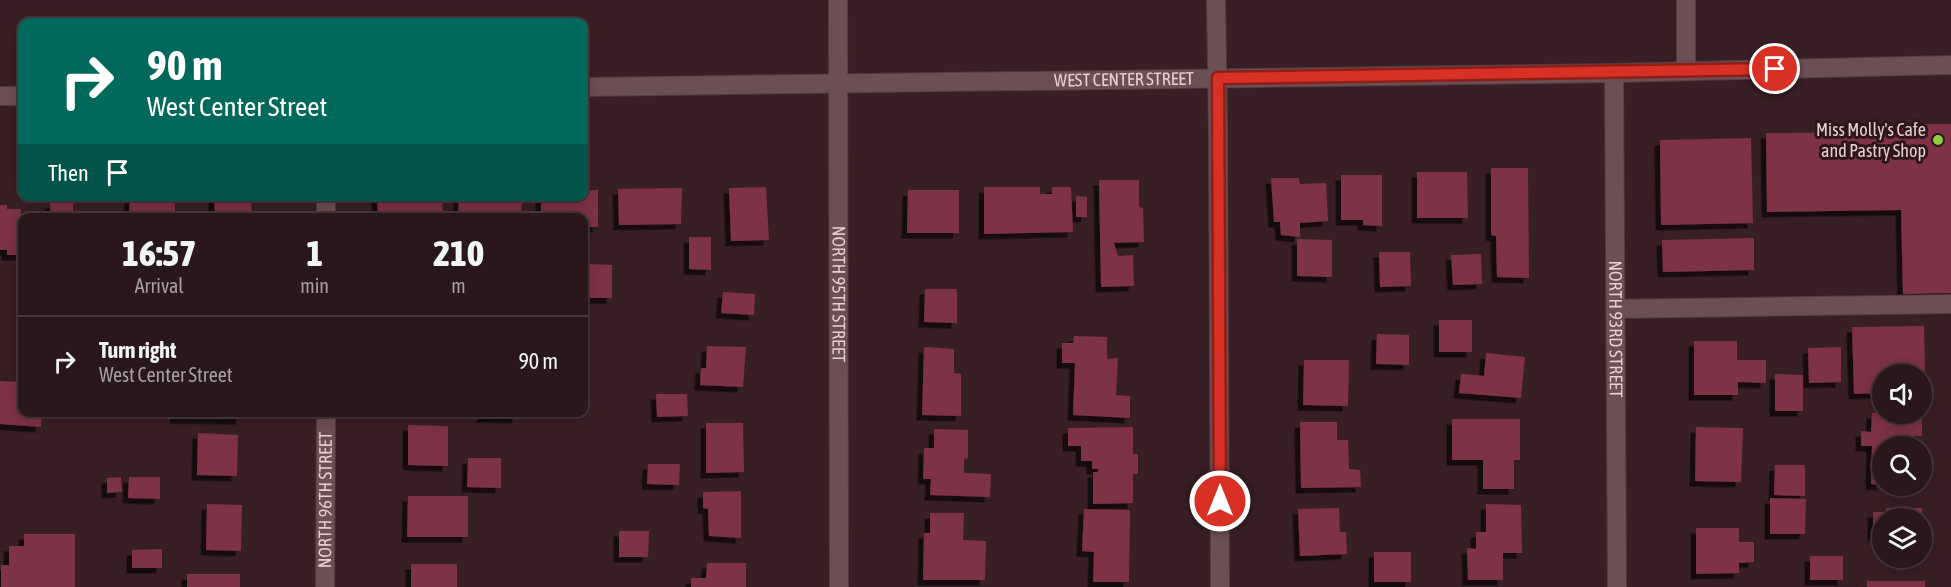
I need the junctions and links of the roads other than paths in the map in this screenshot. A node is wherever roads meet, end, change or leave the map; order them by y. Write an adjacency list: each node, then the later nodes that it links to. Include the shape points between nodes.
1 (838, 0): 8 (street, NORTH 95TH STREET)
2 (1216, 0): 7 (street)
3 (1686, 0): 5 (street)
4 (1951, 65): 5 (street, WEST CENTER STREET)
5 (1686, 71): 6 (street, WEST CENTER STREET)
6 (1614, 73): 7 (street, WEST CENTER STREET); 13 (street, NORTH 93RD STREET)
7 (1218, 78): 8 (street, WEST CENTER STREET); 17 (street)
8 (838, 83): 9 (street, WEST CENTER STREET); 16 (street, NORTH 95TH STREET)
9 (588, 87)
10 (0, 96): 11 (street)
11 (18, 96)
12 (1951, 304): 13 (street)
13 (1616, 309): 18 (street, NORTH 93RD STREET)
14 (326, 417): 15 (street, NORTH 96TH STREET)
15 (326, 587)
16 (840, 587)
17 (1220, 587)
18 (1617, 587)

